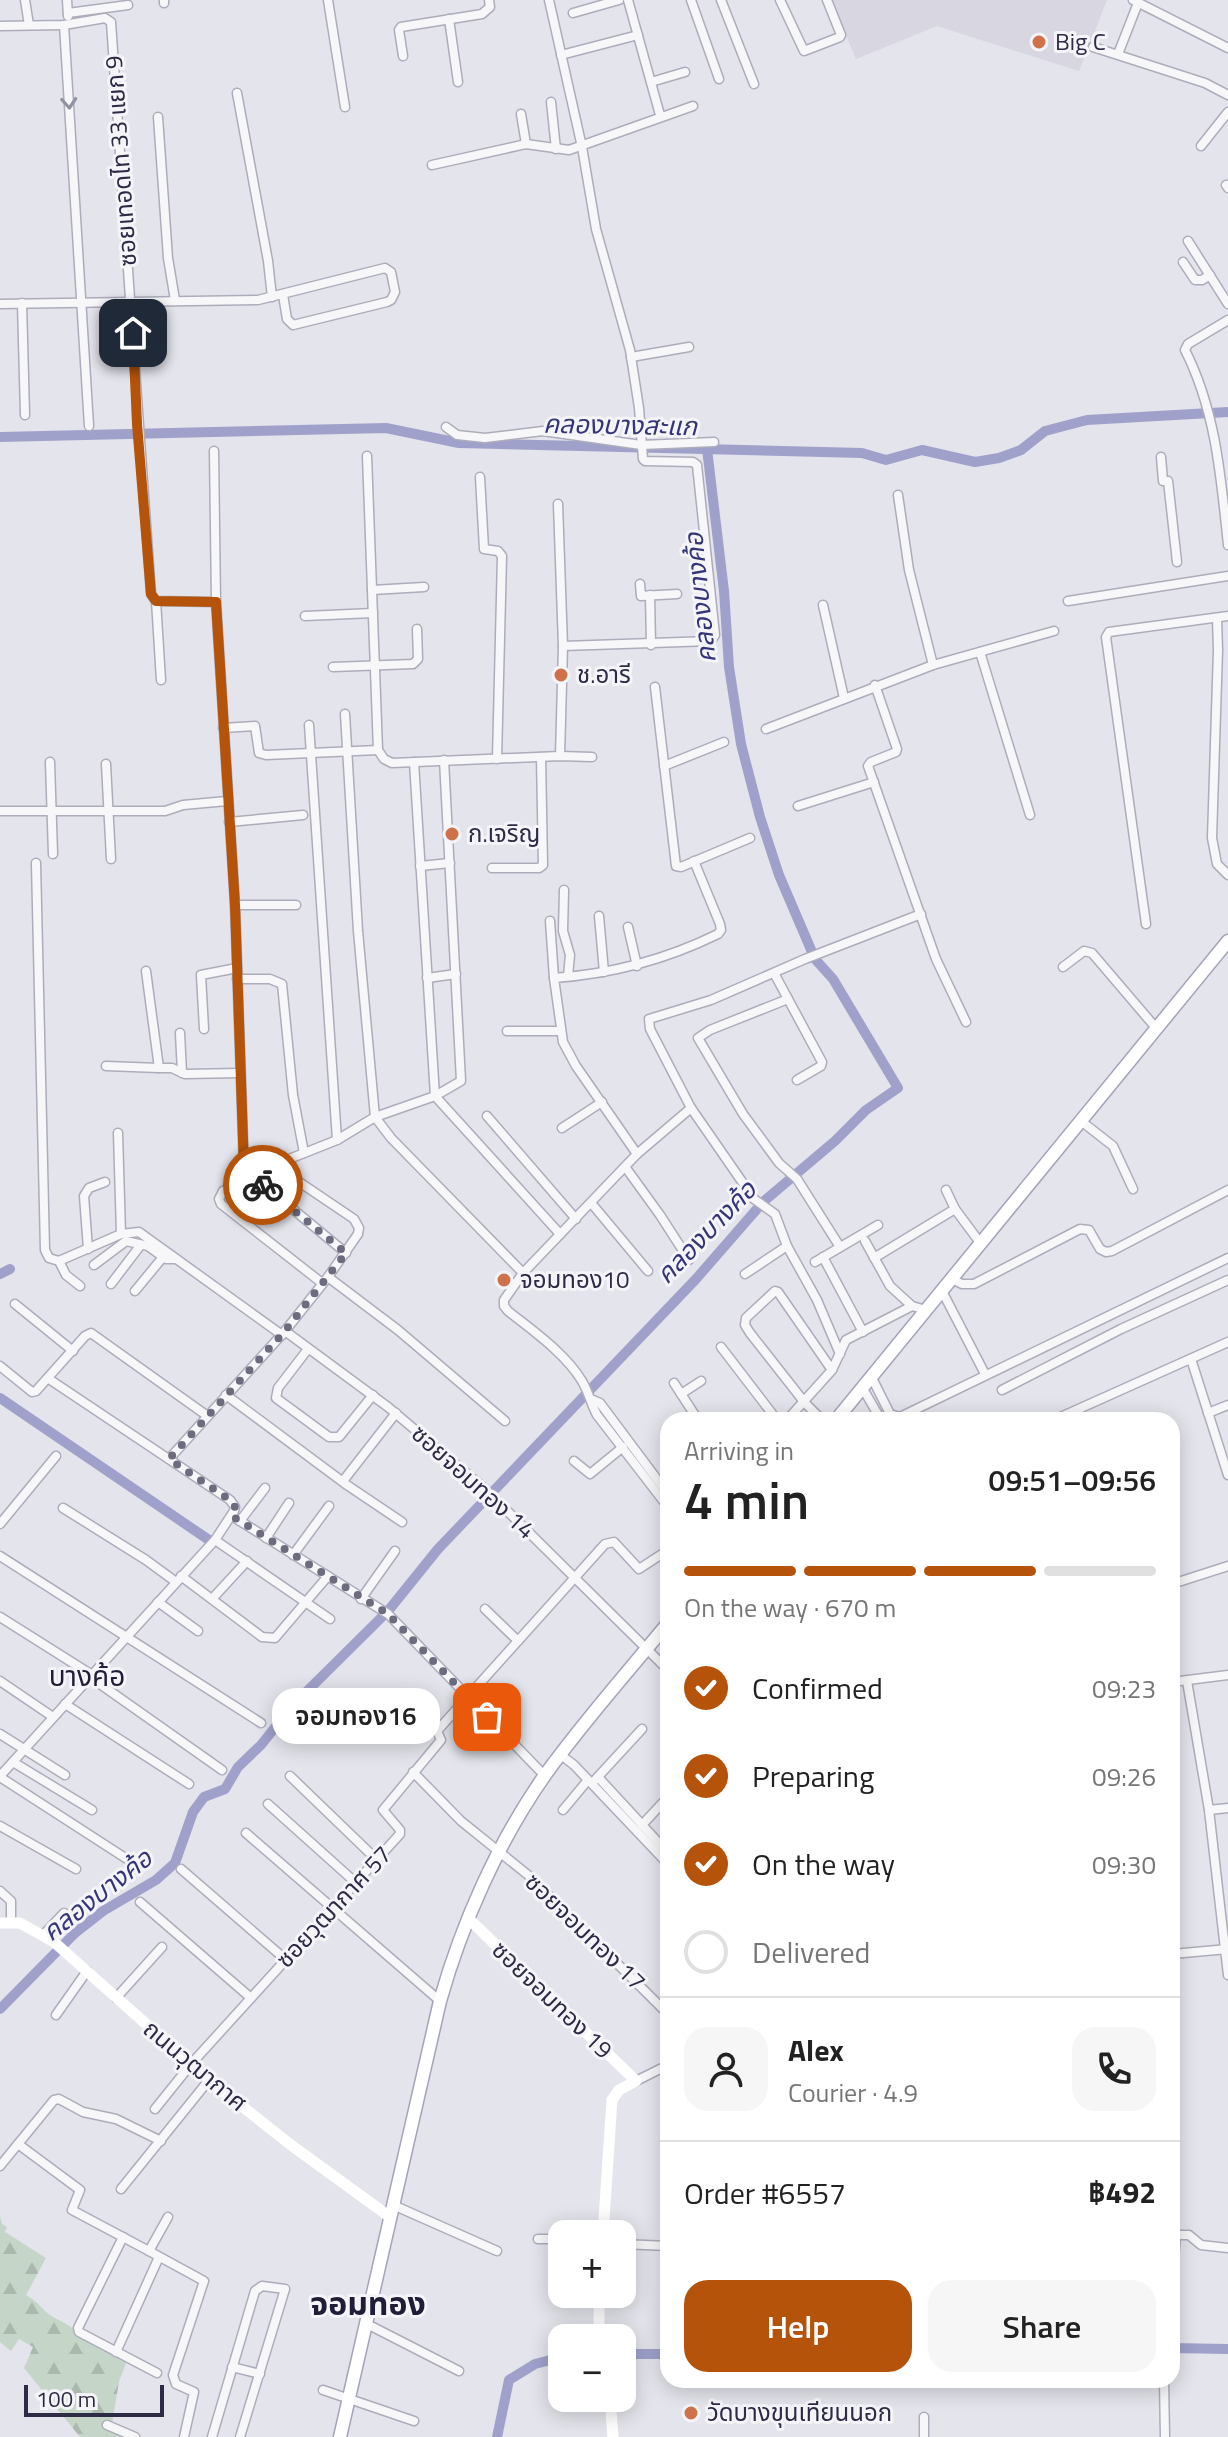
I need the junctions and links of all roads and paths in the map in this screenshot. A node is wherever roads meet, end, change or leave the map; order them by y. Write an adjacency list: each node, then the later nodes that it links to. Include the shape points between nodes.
1 (25, 0): 17 (street)
2 (67, 0): 14 (street)
3 (328, 0): 35 (street)
4 (489, 0): 16 (street, via 487,12)
5 (549, 0): 24 (street)
6 (619, 0): 15 (street)
7 (628, 0): 20 (street)
8 (691, 0): 27 (street)
9 (721, 0): 30 (street)
10 (780, 0): 11 (street, via 804,51 841,35)
11 (827, 0)
12 (1136, 2): 22 (street); 23 (street)
13 (128, 5): 14 (street)
14 (68, 13): 18 (street)
15 (573, 13)
16 (449, 19): 25 (street, via 401,27); 28 (street)
17 (29, 25): 18 (street); 19 (street)
18 (67, 25): 51 (street, one-way to 51); 52 (street, ซอยเทอดไท 33 แยก 9, via 109,19)
19 (0, 26)
20 (638, 35): 24 (street); 29 (street)
21 (1093, 47): 23 (street)
22 (1228, 48)
23 (1118, 54): 32 (street)
24 (561, 55): 42 (street)
25 (403, 56)
26 (685, 72): 29 (street)
27 (719, 79)
28 (458, 82)
29 (651, 82): 38 (street)
30 (754, 84)
31 (237, 93): 49 (street)
32 (1228, 95)
33 (551, 102): 43 (street)
34 (693, 106): 38 (street)
35 (345, 107)
36 (1228, 112): 41 (street)
37 (521, 114): 40 (street)
38 (660, 115): 42 (street)
39 (158, 117): 50 (street)
40 (526, 144): 43 (street); 44 (street)
41 (1201, 146)
42 (582, 147): 43 (street); 58 (street, via 596,229)
43 (556, 149)
44 (432, 165)
45 (1188, 241): 47 (street)
46 (1183, 262): 47 (street, via 1195,280)
47 (1210, 275): 55 (street)
48 (283, 295): 48 (street, via 385,268 395,292 387,302 293,325); 49 (street)
49 (272, 297): 50 (street)
50 (175, 300): 52 (street)
51 (81, 301): 52 (street); 53 (street); 60 (street)
52 (132, 302): 78 (street, ซอยเทอดไท 33 แยก 9, via 137,424 151,594)
53 (22, 303): 54 (street); 59 (street)
54 (0, 304)
55 (1228, 304)
56 (1228, 320): 70 (street, via 1185,350 1208,403)
57 (689, 347): 58 (street)
58 (631, 357): 63 (street)
59 (25, 415)
60 (89, 426)
61 (446, 427): 63 (street, via 457,435 485,438 543,431)
62 (714, 442): 63 (street)
63 (641, 446): 88 (street, via 645,461 697,465 715,635 711,641)
64 (214, 451): 80 (street)
65 (367, 456): 75 (street)
66 (1161, 457): 71 (street)
67 (480, 477): 109 (street, via 484,549 502,556)
68 (898, 495): 91 (street, via 909,570)
69 (558, 504): 89 (street)
70 (1228, 545)
71 (1177, 562)
72 (1228, 576): 79 (street)
73 (640, 584): 77 (street, via 641,596)
74 (424, 587): 75 (street)
75 (372, 590): 82 (street)
76 (677, 594): 77 (street)
77 (650, 595): 88 (street)
78 (156, 601): 80 (street); 94 (street, ซอยเทอดไท 33 แยก 9)
79 (1068, 601)
80 (216, 602): 100 (street)
81 (823, 605): 97 (street)
82 (373, 613): 83 (street); 92 (street)
83 (305, 616)
84 (1228, 616): 85 (street)
85 (1217, 618): 132 (street, via 1212,838 1217,864); 139 (street, via 1109,632 1106,637)
86 (417, 629): 92 (street, via 416,662)
87 (1054, 631): 90 (street)
88 (651, 645): 89 (street)
89 (563, 646): 106 (street)
90 (980, 652): 91 (street); 122 (street)
91 (933, 665): 95 (street)
92 (375, 666): 93 (street); 104 (street)
93 (333, 667)
94 (161, 680)
95 (875, 685): 97 (street); 115 (street, via 897,749 868,763)
96 (655, 687): 114 (street)
97 (844, 698): 101 (street)
98 (345, 714): 103 (street)
99 (309, 725): 105 (street)
100 (223, 728): 105 (street, via 255,726 263,755); 116 (street)
101 (766, 729)
102 (724, 742): 114 (street)
103 (347, 750): 104 (street); 105 (street); 168 (street)
104 (378, 750): 112 (street, via 392,763)
105 (312, 753): 172 (street)
106 (560, 756): 107 (street); 108 (street)
107 (541, 757): 109 (street); 131 (street, via 543,865)
108 (592, 757)
109 (497, 759): 110 (street)
110 (444, 760): 112 (street); 129 (street)
111 (50, 762): 119 (street)
112 (414, 762): 130 (street)
113 (106, 764): 120 (street)
114 (664, 766): 127 (street, via 676,866)
115 (874, 782): 117 (street); 136 (street)
116 (227, 801): 120 (street); 123 (street)
117 (798, 806)
118 (0, 811): 119 (street)
119 (52, 812): 120 (street); 125 (street)
120 (108, 813): 126 (street)
121 (303, 815): 123 (street)
122 (1030, 815)
123 (229, 822): 134 (street)
124 (750, 838): 127 (street)
125 (53, 854)
126 (111, 859)
127 (694, 861): 142 (street, via 721,930)
128 (36, 863): 200 (street, via 45,1250)
129 (450, 863): 130 (street); 148 (street)
130 (420, 866): 150 (street)
131 (492, 868)
132 (1228, 875)
133 (564, 890): 149 (street, via 563,931 570,955)
134 (235, 905): 135 (street); 144 (street)
135 (296, 905)
136 (921, 914): 147 (street); 153 (street)
137 (599, 916): 146 (street)
138 (550, 921): 149 (street)
139 (1146, 924)
140 (628, 927): 142 (street)
141 (1228, 941): 154 (main road)
142 (637, 966): 146 (street)
143 (1063, 967): 154 (street, via 1084,951 1092,953)
144 (237, 968): 151 (street); 155 (street, via 201,975)
145 (146, 971): 160 (street)
146 (604, 972): 149 (street)
147 (774, 973): 152 (street); 166 (street, via 649,1019)
148 (456, 974): 150 (street); 164 (street, via 462,1075 457,1085)
149 (560, 977): 157 (street)
150 (427, 978): 164 (street)
151 (237, 979): 162 (street); 173 (street, via 282,984)
152 (788, 999): 163 (street, via 822,1063); 192 (street, via 698,1038 743,1114 795,1176)
153 (966, 1022)
154 (1156, 1028): 169 (main road)
155 (204, 1029)
156 (507, 1031): 157 (street)
157 (559, 1031): 165 (street)
158 (180, 1033): 161 (street)
159 (106, 1066): 160 (street)
160 (159, 1068): 161 (street)
161 (182, 1073): 162 (street)
162 (240, 1073): 177 (street, via 244,1169)
163 (797, 1080)
164 (435, 1096): 168 (street); 187 (street)
165 (602, 1102): 170 (street); 174 (street)
166 (691, 1108): 174 (street); 191 (street, via 754,1199 775,1214)
167 (487, 1116): 184 (street)
168 (375, 1117): 172 (street); 203 (street)
169 (1081, 1121): 179 (street, via 1113,1146); 189 (main road)
170 (562, 1128)
171 (118, 1133): 186 (street)
172 (337, 1140): 173 (street)
173 (304, 1153): 175 (street)
174 (637, 1154): 176 (street)
175 (274, 1165): 177 (street); 194 (street, via 354,1219 358,1234)
176 (626, 1168): 182 (street); 199 (street)
177 (251, 1178): 194 (street); 206 (street, via 223,1191 221,1204)
178 (105, 1182): 193 (street, via 84,1196)
179 (1133, 1189)
180 (946, 1190): 183 (street)
181 (1228, 1190): 205 (street, via 1112,1251 1100,1249 1089,1230 1080,1229 974,1284)
182 (592, 1204): 184 (street); 202 (street)
183 (955, 1209): 189 (street); 196 (street)
184 (576, 1219): 187 (street)
185 (878, 1225): 192 (street)
186 (121, 1234): 193 (street); 198 (street, ซอยจอมทอง 14, via 139,1232)
187 (560, 1234): 203 (street)
188 (865, 1241): 196 (street)
189 (981, 1244): 205 (main road)
190 (140, 1246): 195 (street); 201 (street, via 123,1242); 208 (street)
191 (787, 1246): 204 (street); 223 (street)
192 (840, 1247): 217 (street, via 819,1259)
193 (88, 1249): 200 (street)
194 (346, 1253): 206 (street)
195 (163, 1257): 198 (street); 210 (street)
196 (874, 1258): 213 (street, via 890,1286)
197 (1228, 1258): 215 (street)
198 (177, 1259): 218 (street, ซอยจอมทอง 14)
199 (689, 1260)
200 (59, 1261): 209 (street)
201 (94, 1265)
202 (648, 1271)
203 (523, 1273): 237 (street, via 504,1306 547,1342)
204 (745, 1274)
205 (952, 1279): 211 (main road)
206 (325, 1280): 218 (street); 252 (street, via 398,1330)
207 (1228, 1280): 216 (street)
208 (111, 1284)
209 (80, 1286)
210 (135, 1291)
211 (942, 1291): 214 (main road); 227 (street)
212 (15, 1304): 222 (street)
213 (912, 1306): 214 (street); 217 (street)
214 (926, 1310): 228 (main road)
215 (1113, 1313): 216 (street); 227 (street)
216 (1121, 1329): 233 (street)
217 (863, 1332): 223 (street, via 844,1343)
218 (283, 1333): 221 (street, ซอยจอมทอง 14); 235 (street)
219 (1228, 1342): 224 (street)
220 (721, 1347): 241 (street)
221 (308, 1349): 236 (street, ซอยจอมทอง 14); 236 (street, via 276,1393 329,1437 339,1437)
222 (73, 1351): 229 (street); 251 (street, via 91,1333)
223 (840, 1354): 226 (street)
224 (1191, 1359): 248 (street); 250 (street)
225 (0, 1366): 229 (street, via 32,1392)
226 (832, 1370): 238 (street); 238 (street, via 775,1291 746,1318 745,1325)
227 (985, 1374): 247 (street)
228 (871, 1376): 232 (main road); 246 (street)
229 (49, 1379): 255 (street)
230 (701, 1381): 234 (street)
231 (674, 1383): 234 (street)
232 (862, 1387): 244 (main road); 245 (street)
233 (1002, 1390)
234 (681, 1394): 240 (street)
235 (226, 1395): 251 (street); 258 (street)
236 (373, 1395): 249 (street, ซอยจอมทอง 14)
237 (591, 1397): 253 (street, via 597,1415); 259 (street)
238 (805, 1403): 242 (street); 243 (street)
239 (1228, 1405): 250 (street)
240 (693, 1412)
241 (771, 1412)
242 (795, 1412)
243 (814, 1412)
244 (842, 1412)
245 (876, 1412)
246 (889, 1412)
247 (905, 1412)
248 (1072, 1412)
249 (396, 1413): 258 (street); 278 (street, ซอยจอมทอง 14, via 484,1488)
250 (1208, 1413): 257 (street)
251 (206, 1415): 255 (street)
252 (505, 1421)
253 (623, 1447): 256 (street, via 590,1474); 261 (street)
254 (56, 1456): 268 (street)
255 (169, 1459): 265 (street, via 230,1500 235,1507)
256 (574, 1461)
257 (1228, 1475)
258 (343, 1481): 267 (street)
259 (660, 1483)
260 (265, 1488): 266 (street)
261 (660, 1496)
262 (289, 1503): 269 (street)
263 (329, 1506): 272 (street)
264 (63, 1508): 279 (street)
265 (232, 1516): 266 (street); 270 (street)
266 (240, 1521): 269 (street)
267 (402, 1522)
268 (0, 1524)
269 (266, 1538): 272 (street)
270 (215, 1540): 275 (street); 279 (street)
271 (395, 1551): 282 (street)
272 (293, 1555): 277 (street)
273 (660, 1555): 278 (street, via 639,1569 609,1542)
274 (0, 1556): 290 (street)
275 (247, 1561): 281 (street); 284 (street)
276 (1228, 1566): 280 (street)
277 (328, 1576): 282 (street); 284 (street)
278 (576, 1578): 291 (street); 292 (street, ซอยจอมทอง 14)
279 (178, 1579): 281 (street); 283 (street)
280 (1180, 1581)
281 (212, 1599): 284 (street, via 270,1639)
282 (361, 1599): 299 (street, via 388,1614)
283 (158, 1602): 288 (street); 290 (street)
284 (306, 1603): 287 (street)
285 (485, 1609): 291 (street)
286 (0, 1617): 295 (street)
287 (330, 1619)
288 (198, 1631)
289 (660, 1633): 292 (main road)
290 (127, 1636): 295 (street); 303 (street)
291 (518, 1641): 299 (street)
292 (647, 1649): 293 (street, ซอยจอมทอง 14); 308 (main road)
293 (660, 1662)
294 (1228, 1675): 298 (street)
295 (91, 1676): 300 (street); 310 (street)
296 (0, 1681): 302 (street)
297 (1180, 1681): 298 (street)
298 (1187, 1681): 323 (street)
299 (468, 1697): 305 (street); 315 (street)
300 (65, 1704): 302 (street); 317 (street)
301 (418, 1711): 305 (street)
302 (53, 1717): 307 (street)
303 (261, 1723)
304 (642, 1729): 316 (street)
305 (437, 1731): 311 (street, ซอยวุฒากาศ 57, via 441,1740)
306 (0, 1734): 307 (street)
307 (25, 1749): 309 (street); 313 (street)
308 (561, 1755): 315 (main road); 316 (street)
309 (13, 1762): 312 (street); 321 (street)
310 (222, 1770)
311 (413, 1772): 328 (street, ซอยจอมทอง 17); 330 (street, ซอยวุฒากาศ 57, via 383,1810 400,1834)
312 (0, 1775): 331 (street)
313 (65, 1775)
314 (290, 1776): 330 (street)
315 (545, 1776): 328 (main road)
316 (593, 1780): 322 (street); 324 (street); 329 (street)
317 (189, 1784)
318 (268, 1804): 334 (street)
319 (660, 1806): 324 (street)
320 (1228, 1808): 323 (street)
321 (92, 1810)
322 (563, 1810)
323 (1209, 1810): 343 (street)
324 (642, 1825): 327 (street)
325 (0, 1826): 332 (street)
326 (246, 1833): 337 (street)
327 (660, 1844)
328 (499, 1854): 339 (main road); 351 (street, ซอยจอมทอง 17, via 528,1875)
329 (660, 1855)
330 (376, 1859): 334 (street, ซอยวุฒากาศ 57)
331 (130, 1861)
332 (76, 1869)
333 (181, 1869): 345 (street)
334 (355, 1882): 337 (street, ซอยวุฒากาศ 57)
335 (0, 1891): 340 (street, via 11,1901)
336 (140, 1902): 349 (street)
337 (332, 1908): 345 (street, ซอยวุฒากาศ 57); 350 (street)
338 (64, 1913): 341 (street)
339 (469, 1919): 350 (main road); 356 (main road, ซอยจอมทอง 19)
340 (5, 1922): 341 (main road, ถนนวุฒากาศ)
341 (44, 1934): 346 (main road, ถนนวุฒากาศ)
342 (162, 1947): 348 (street)
343 (1227, 1949): 344 (street); 347 (street)
344 (1180, 1953)
345 (285, 1959): 349 (street, ซอยวุฒากาศ 57)
346 (87, 1971): 348 (main road, ถนนวุฒากาศ); 352 (street)
347 (1228, 1975)
348 (116, 1998): 353 (main road, ถนนวุฒากาศ)
349 (251, 1998): 353 (street, ซอยวุฒากาศ 57, via 206,2040)
350 (440, 2001): 362 (main road)
351 (660, 2006)
352 (56, 2015)
353 (192, 2063): 355 (main road, ถนนวุฒากาศ); 357 (street, ซอยวุฒากาศ 57)
354 (660, 2069): 356 (street)
355 (209, 2080): 358 (street); 362 (main road, ถนนวุฒากาศ, via 291,2145)
356 (636, 2081): 364 (main road, via 612,2100)
357 (155, 2109)
358 (161, 2141): 359 (street, via 59,2099); 361 (street)
359 (18, 2144): 360 (street); 366 (street, via 80,2190 72,2210)
360 (0, 2166)
361 (121, 2189)
362 (392, 2211): 373 (street); 375 (main road)
363 (168, 2217): 372 (street)
364 (604, 2220)
365 (1180, 2235): 371 (street)
366 (123, 2237): 372 (street); 376 (street, via 78,2328)
367 (538, 2239): 368 (street)
368 (548, 2239)
369 (636, 2245): 370 (street)
370 (660, 2246)
371 (1228, 2248)
372 (149, 2251): 374 (street)
373 (497, 2251)
374 (159, 2257): 376 (street); 389 (street, via 204,2281 173,2375 176,2384 194,2392)
375 (367, 2324): 378 (street); 383 (main road)
376 (116, 2352): 379 (street)
377 (232, 2367): 380 (street); 380 (street, via 255,2291 262,2286 285,2289); 390 (street)
378 (459, 2371)
379 (157, 2373)
380 (260, 2374): 391 (street)
381 (1164, 2388): 395 (street)
382 (323, 2390): 383 (street)
383 (349, 2398): 386 (street); 392 (main road)
384 (611, 2412): 393 (main road)
385 (924, 2417): 394 (street)
386 (414, 2421)
387 (107, 2425): 388 (street)
388 (135, 2437)
389 (184, 2437)
390 (212, 2437)
391 (240, 2437)
392 (340, 2437)
393 (613, 2437)
394 (924, 2437)
395 (1165, 2437)

